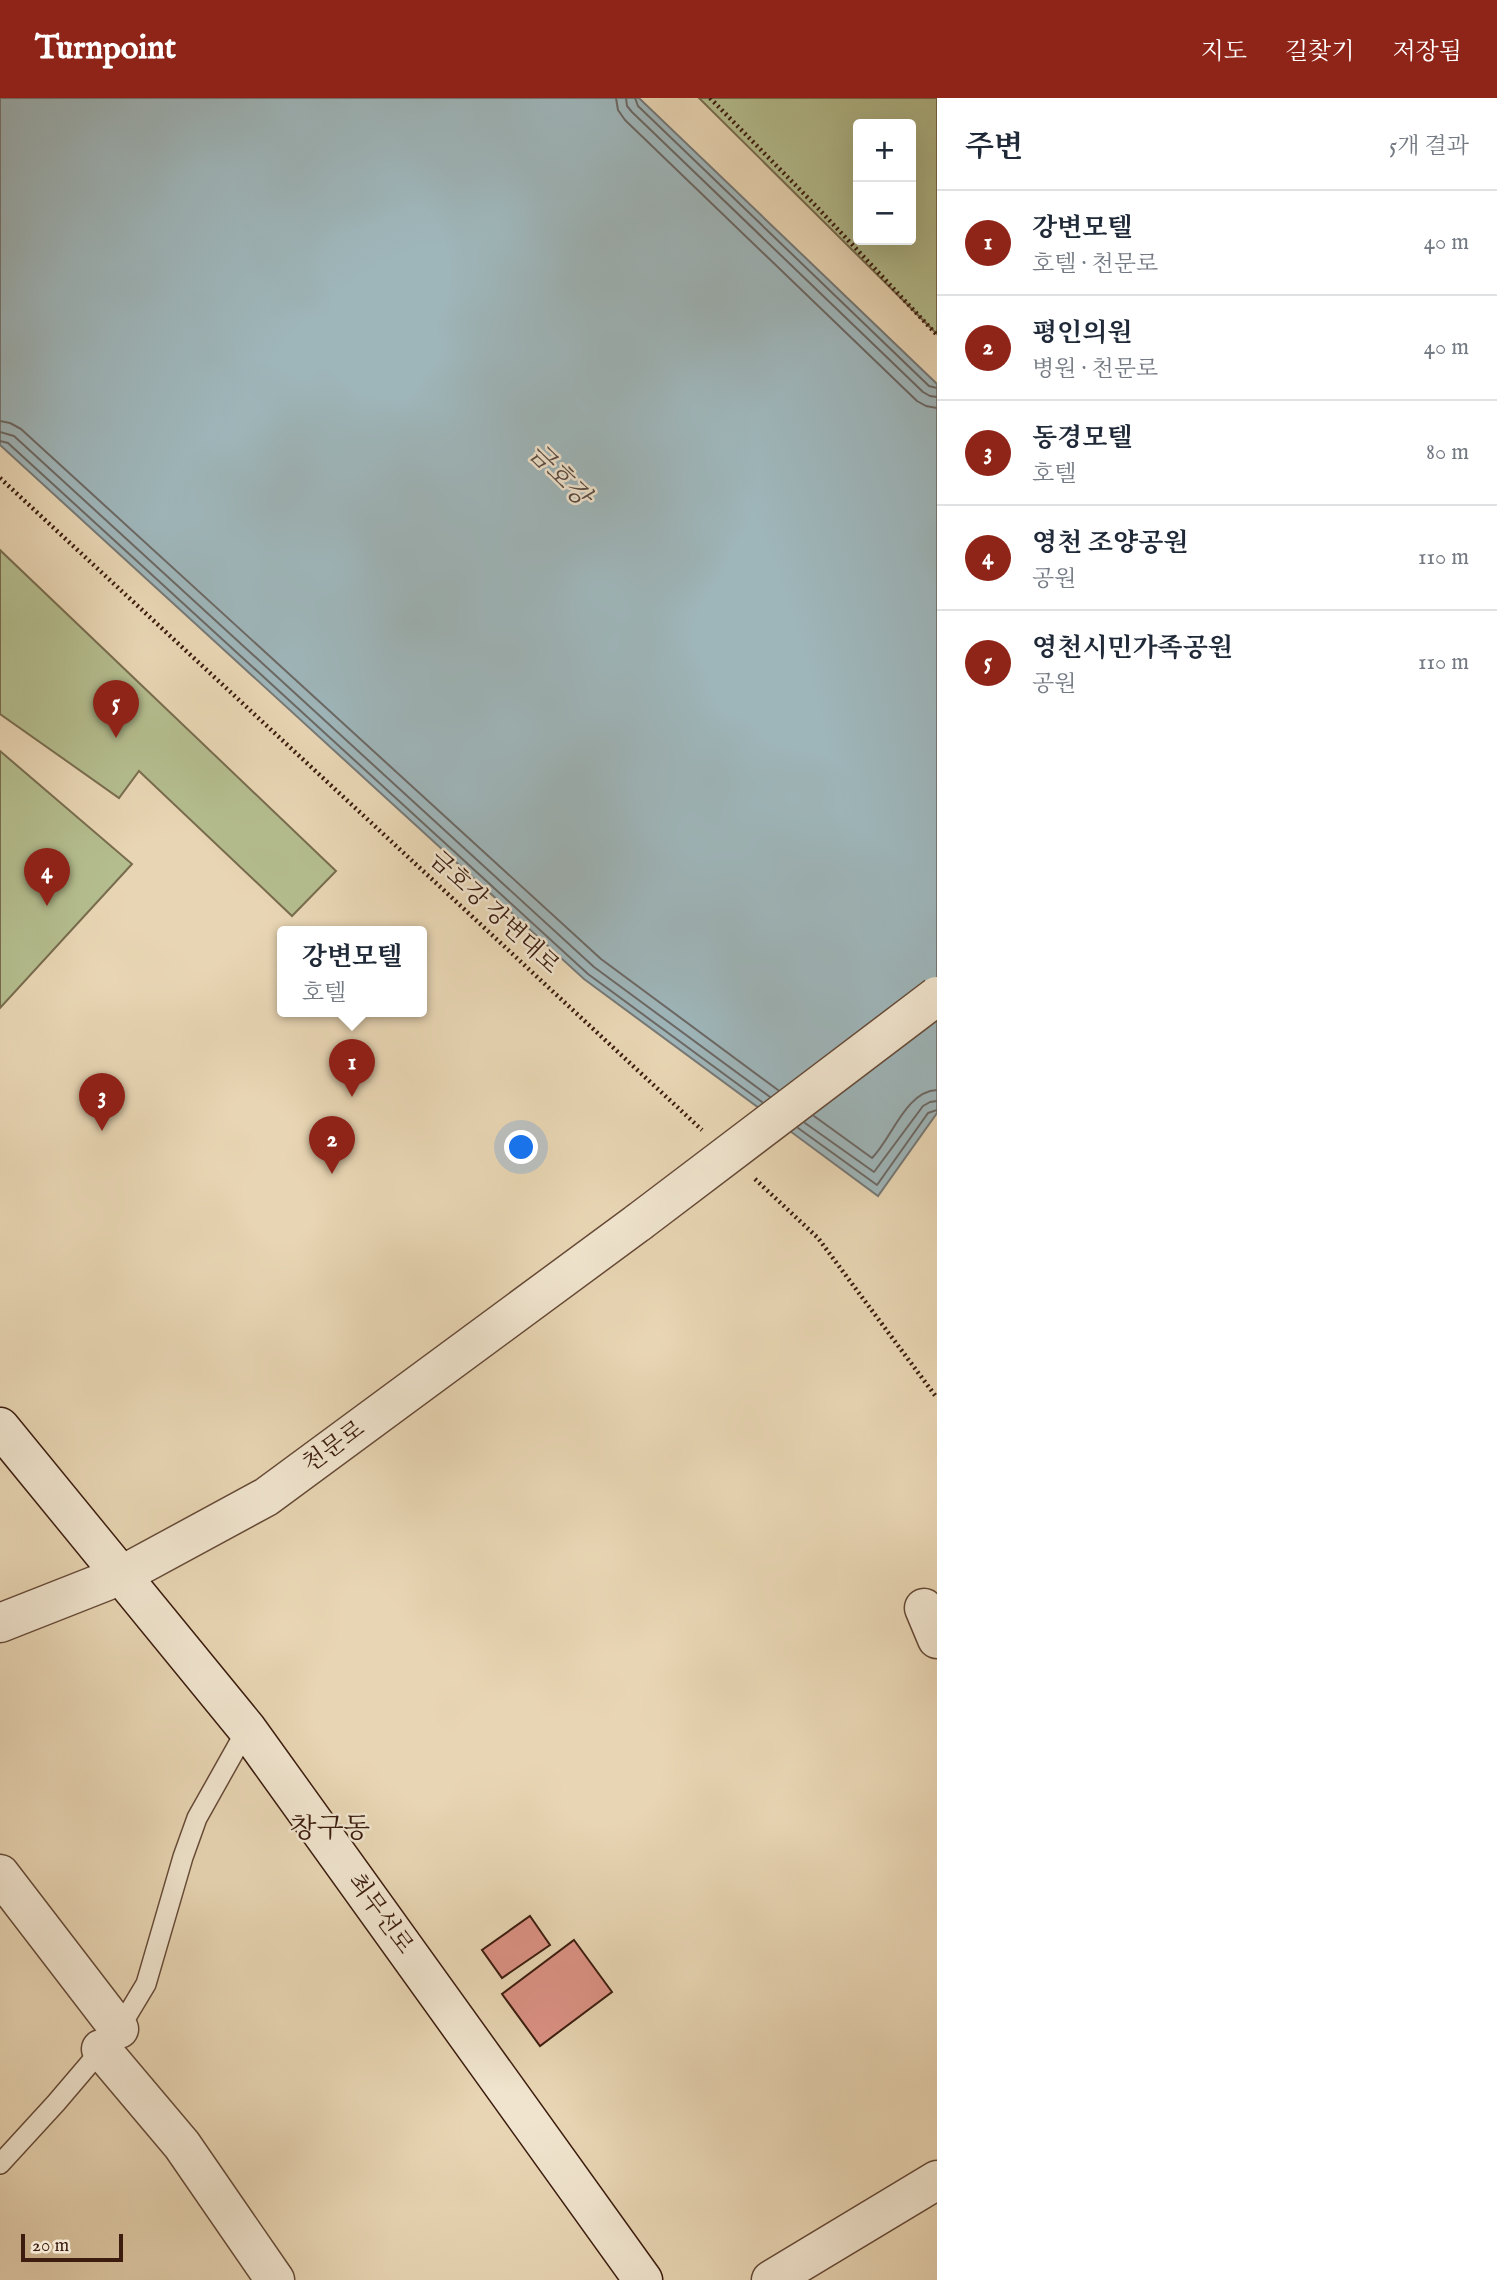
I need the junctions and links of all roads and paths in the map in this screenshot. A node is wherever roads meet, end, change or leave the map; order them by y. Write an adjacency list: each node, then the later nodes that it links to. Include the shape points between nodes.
1 (710, 98): 2 (path)
2 (937, 335)
3 (0, 478): 5 (path, 금호강 강변대로)
4 (937, 996): 9 (street, 천문로, bridge, via 266,1497)
5 (706, 1133)
6 (747, 1171): 7 (path, via 818,1238)
7 (937, 1398)
8 (0, 1427): 9 (street, 최무선로)
9 (122, 1575): 10 (street, 천문로); 11 (street, 최무선로)
10 (0, 1623)
11 (247, 1729): 13 (lane, via 197,1818 146,1983); 17 (street, 최무선로)
12 (2, 1886): 13 (street)
13 (110, 2039): 14 (lane); 16 (street)
14 (0, 2164)
15 (937, 2180): 18 (street)
16 (275, 2280)
17 (643, 2280)
18 (771, 2280)

